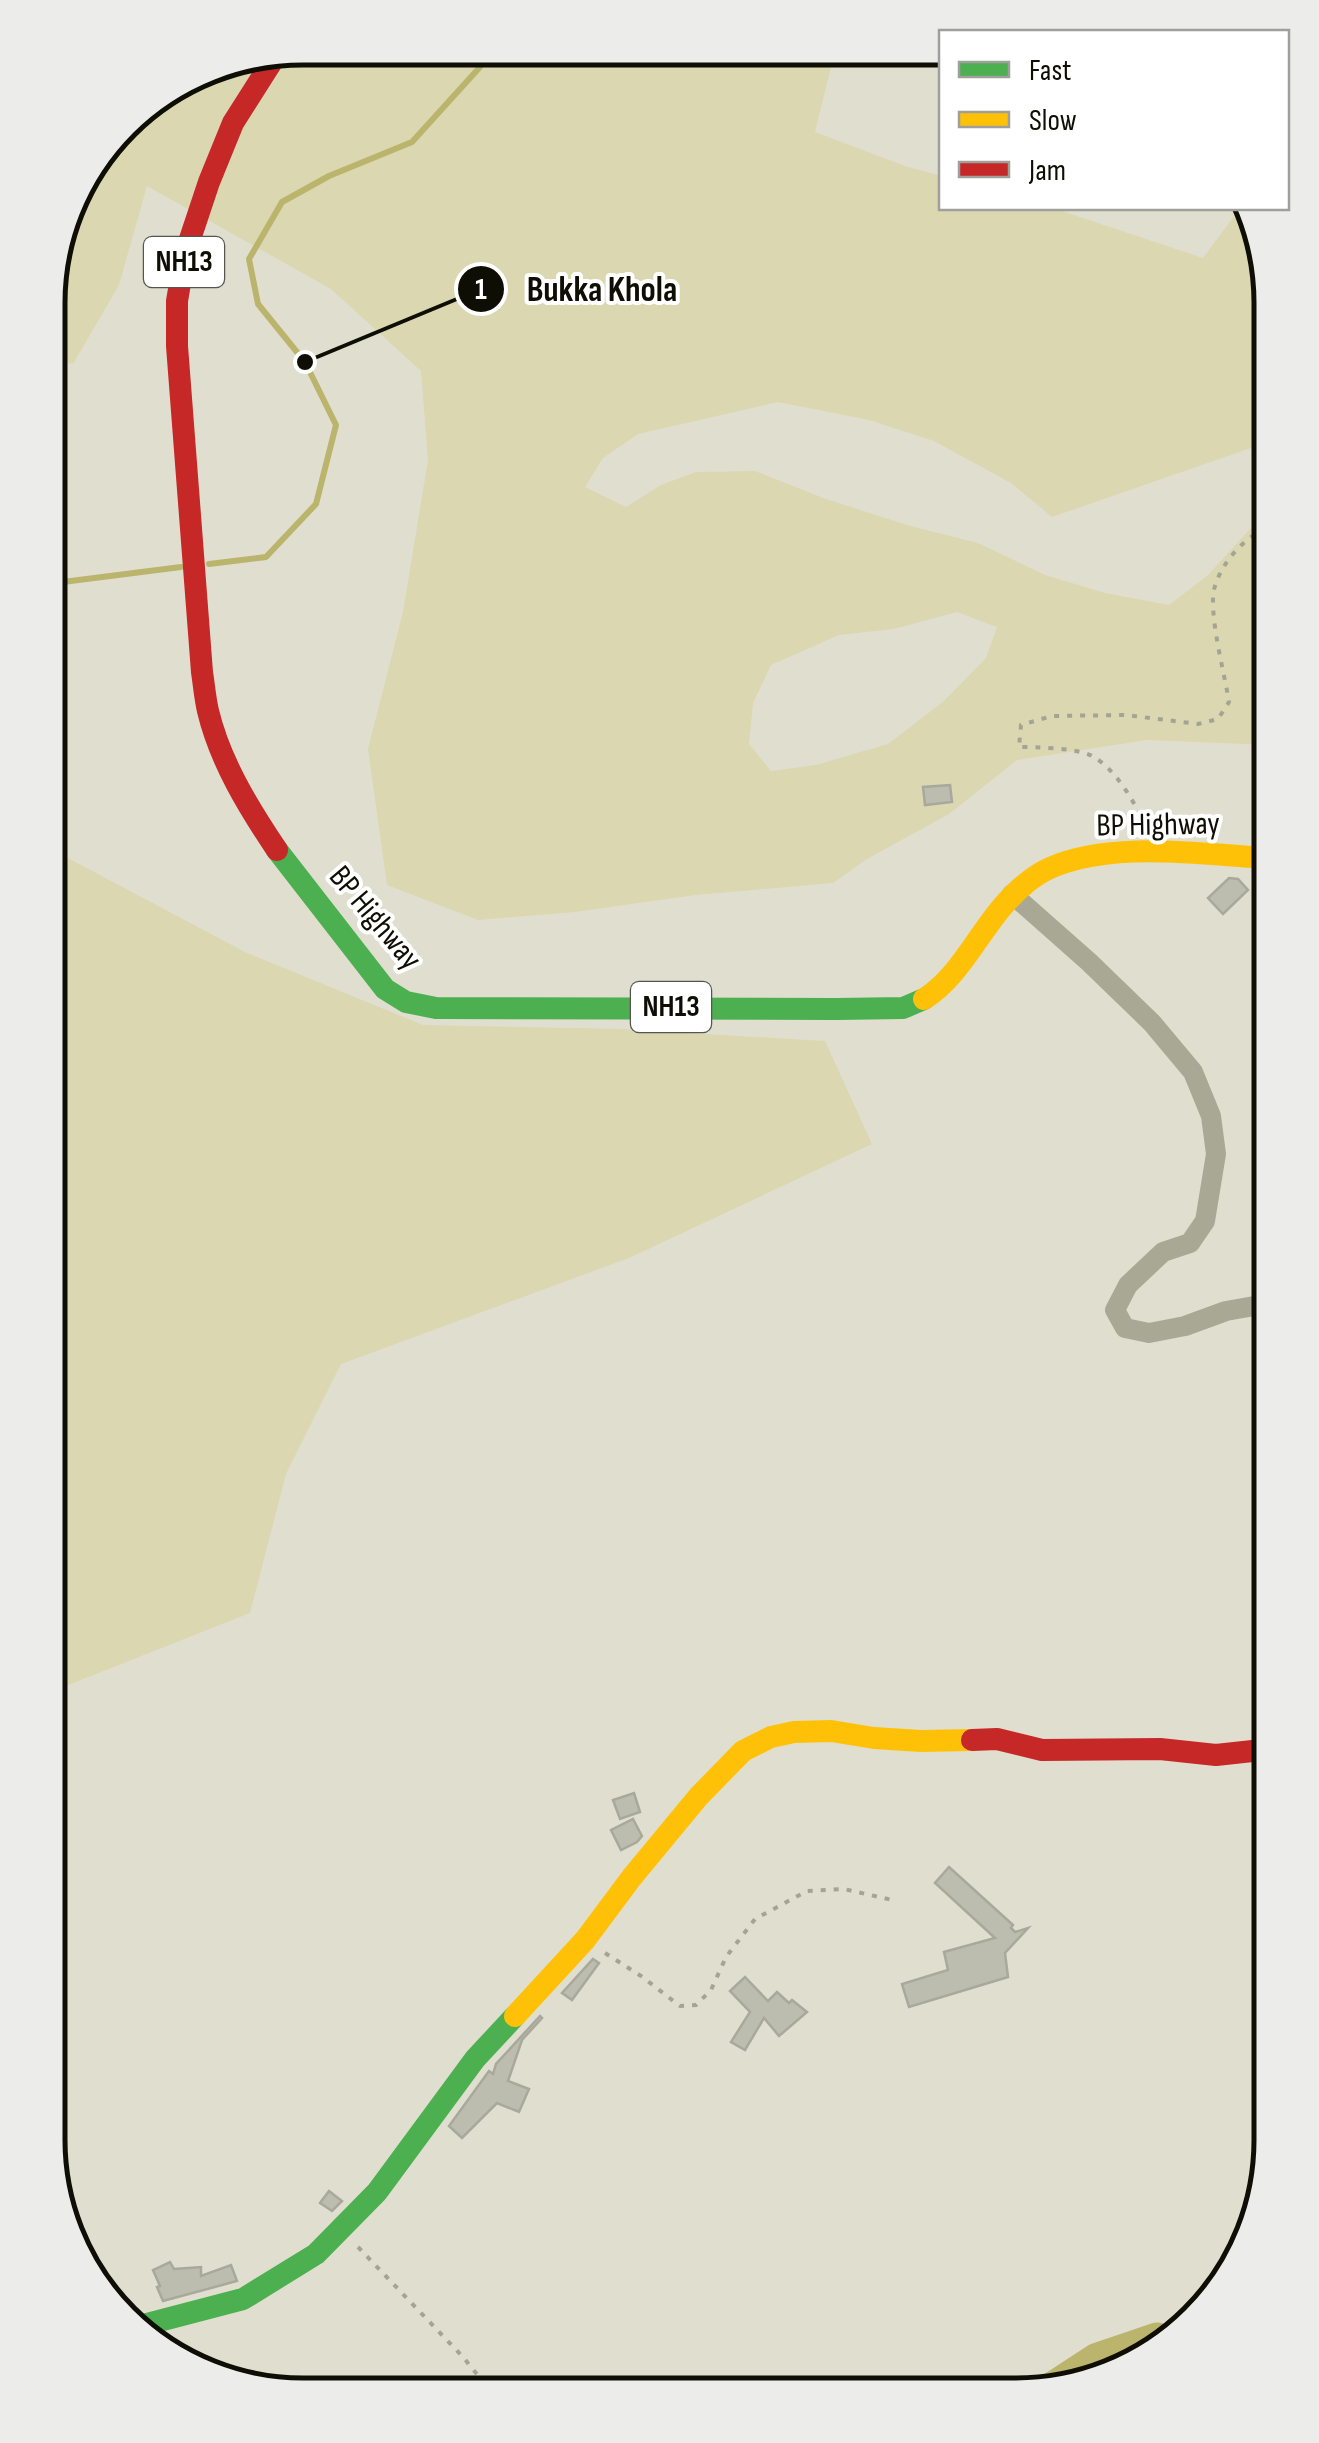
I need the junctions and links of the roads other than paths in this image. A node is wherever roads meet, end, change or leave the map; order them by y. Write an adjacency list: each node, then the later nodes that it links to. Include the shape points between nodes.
1 (268, 68): 3 (main road, BP Highway / NH13, via 233,123 209,182 177,301 202,672 209,716 248,805 385,989 436,1008 906,1008 953,973)
2 (1254, 857): 3 (main road, BP Highway / NH13, via 1088,857 1050,868)
3 (1012, 894): 4 (street, via 1152,1024 1193,1072 1211,1116 1216,1154 1205,1221 1190,1244 1163,1252 1128,1285 1114,1310 1125,1328 1150,1334)
4 (1253, 1307)
5 (1253, 1752): 6 (main road, via 1042,1750 997,1739 922,1741 831,1732 770,1737 744,1752 699,1796 585,1940 475,2058 377,2192 316,2254 243,2299)
6 (151, 2323)

